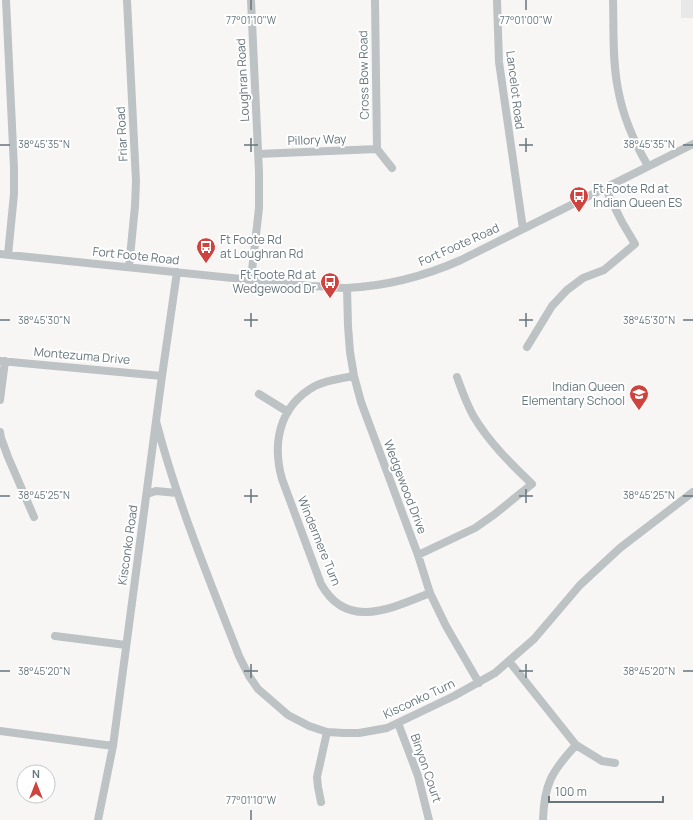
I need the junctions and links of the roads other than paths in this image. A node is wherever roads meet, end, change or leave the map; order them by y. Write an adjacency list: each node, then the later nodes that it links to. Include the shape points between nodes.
1 (6, 0): 14 (street, via 14,194)
2 (127, 0): 15 (street, Friar Road, via 136,181)
3 (251, 0): 9 (street, Loughran Road)
4 (375, 0): 8 (street, Cross Bow Road)
5 (497, 0): 13 (street, Lancelot Road, via 499,62)
6 (613, 0): 10 (street, via 617,88 631,133)
7 (693, 144): 10 (street, Fort Foote Road)
8 (377, 149): 9 (street, Pillory Way); 11 (street)
9 (258, 154): 17 (street, Loughran Road, via 259,208)
10 (648, 166): 12 (street, Fort Foote Road)
11 (392, 168)
12 (605, 188): 13 (street, Fort Foote Road); 19 (street, via 635,244 604,270 583,278 567,290 552,306)
13 (523, 229): 18 (street, Fort Foote Road, via 438,270 385,284)
14 (4, 255): 15 (street, Fort Foote Road)
15 (129, 267): 16 (street, Fort Foote Road)
16 (177, 272): 17 (street, Fort Foote Road); 21 (street, Kisconko Road)
17 (251, 279): 18 (street, Fort Foote Road)
18 (347, 288): 22 (street, Wedgewood Drive, via 348,326)
19 (527, 347)
20 (2, 361): 21 (street, Montezuma Drive); 25 (street)
21 (162, 376): 27 (street, Kisconko Road)
22 (354, 376): 26 (street, Windermere Turn, via 316,386 301,397); 33 (street, Wedgewood Drive, via 375,442)
23 (457, 377): 33 (street, via 474,418 515,468 532,484 475,528)
24 (259, 394): 26 (street)
25 (0, 400)
26 (288, 412): 34 (street, Windermere Turn, via 279,432 278,465 317,574 331,599 344,608 375,612 390,609)
27 (156, 421): 30 (street, Kisconko Turn); 31 (street, Kisconko Road)
28 (0, 432): 32 (street)
29 (693, 492): 37 (street, Kisconko Turn, via 620,548 580,585 534,639)
30 (177, 493): 31 (street); 41 (street, Kisconko Turn, via 238,656 249,676 258,689 288,715)
31 (146, 494): 36 (street, Kisconko Road)
32 (34, 516)
33 (418, 555): 34 (street, Wedgewood Drive)
34 (430, 592): 38 (street, Wedgewood Drive, via 446,626)
35 (55, 636): 36 (street)
36 (126, 645): 43 (street, Kisconko Road)
37 (510, 661): 38 (street, Kisconko Turn); 42 (street)
38 (479, 683): 39 (street, Kisconko Turn)
39 (398, 723): 41 (street, Kisconko Turn, via 359,733); 47 (street, Binyon Court, via 418,776)
40 (0, 731): 43 (street)
41 (327, 732): 45 (street, via 317,777)
42 (576, 745): 44 (street, via 602,761); 48 (street, via 560,762 548,783)
43 (113, 746): 46 (street, Kisconko Road)
44 (614, 764)
45 (321, 802)
46 (98, 820)
47 (429, 820)
48 (543, 820)

